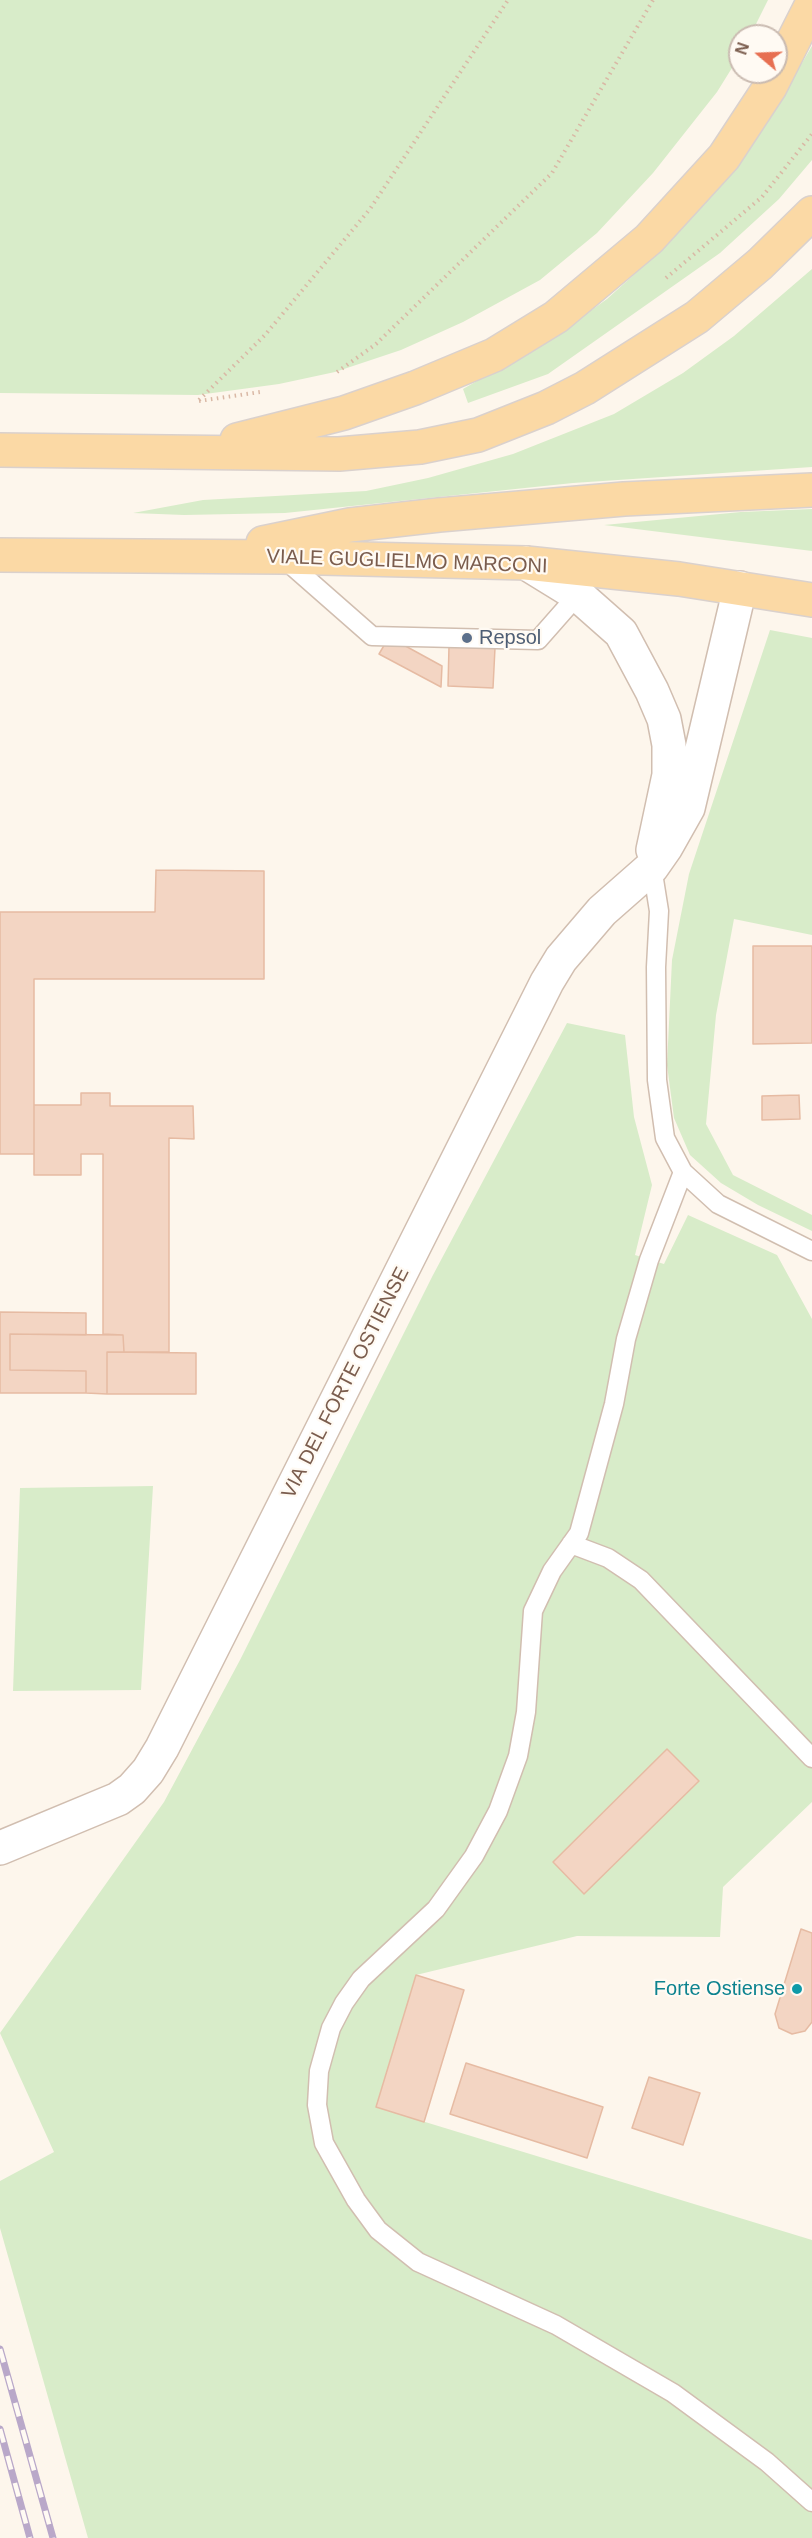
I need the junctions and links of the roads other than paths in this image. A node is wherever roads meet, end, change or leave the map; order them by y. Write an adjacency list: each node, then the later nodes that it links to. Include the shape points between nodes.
1 (812, 4): 4 (main road, via 770,87 724,157 649,239 556,317 494,355 414,388 288,428)
2 (812, 213): 4 (main road, via 760,264 697,316 585,388 511,423 450,443 363,453)
3 (0, 450): 4 (main road)
4 (190, 451)
5 (812, 490): 7 (main road, via 555,504 395,520 350,525)
6 (0, 555): 7 (main road, VIALE GUGLIELMO MARCONI)
7 (200, 557): 8 (main road, VIALE GUGLIELMO MARCONI)
8 (281, 557): 9 (main road, VIALE GUGLIELMO MARCONI); 12 (lane, via 372,636 538,640)
9 (526, 563): 10 (main road, VIALE GUGLIELMO MARCONI); 12 (street)
10 (599, 570): 11 (main road, VIALE GUGLIELMO MARCONI); 12 (lane)
11 (740, 588): 13 (main road, VIALE GUGLIELMO MARCONI); 14 (street, VIA DEL FORTE OSTIENSE, via 688,808)
12 (578, 595): 14 (street, via 621,633 663,719 669,745 669,775)
13 (812, 600)
14 (652, 867): 15 (lane, via 659,911 657,1080 665,1138); 19 (street, VIA DEL FORTE OSTIENSE, via 602,911 547,981 148,1771 118,1798)
15 (683, 1172): 16 (lane, via 718,1204); 17 (lane, via 649,1260 626,1339 591,1495 579,1533)
16 (812, 1251)
17 (571, 1544): 18 (lane, via 608,1558 641,1580); 20 (lane, via 552,1571 533,1611 526,1712 518,1756 498,1811 474,1856 436,1910 361,1979 331,2028 319,2071 317,2105 324,2144 378,2230 418,2262 555,2325 673,2392 767,2462)
18 (812, 1758)
19 (0, 1848)
20 (812, 2502)

